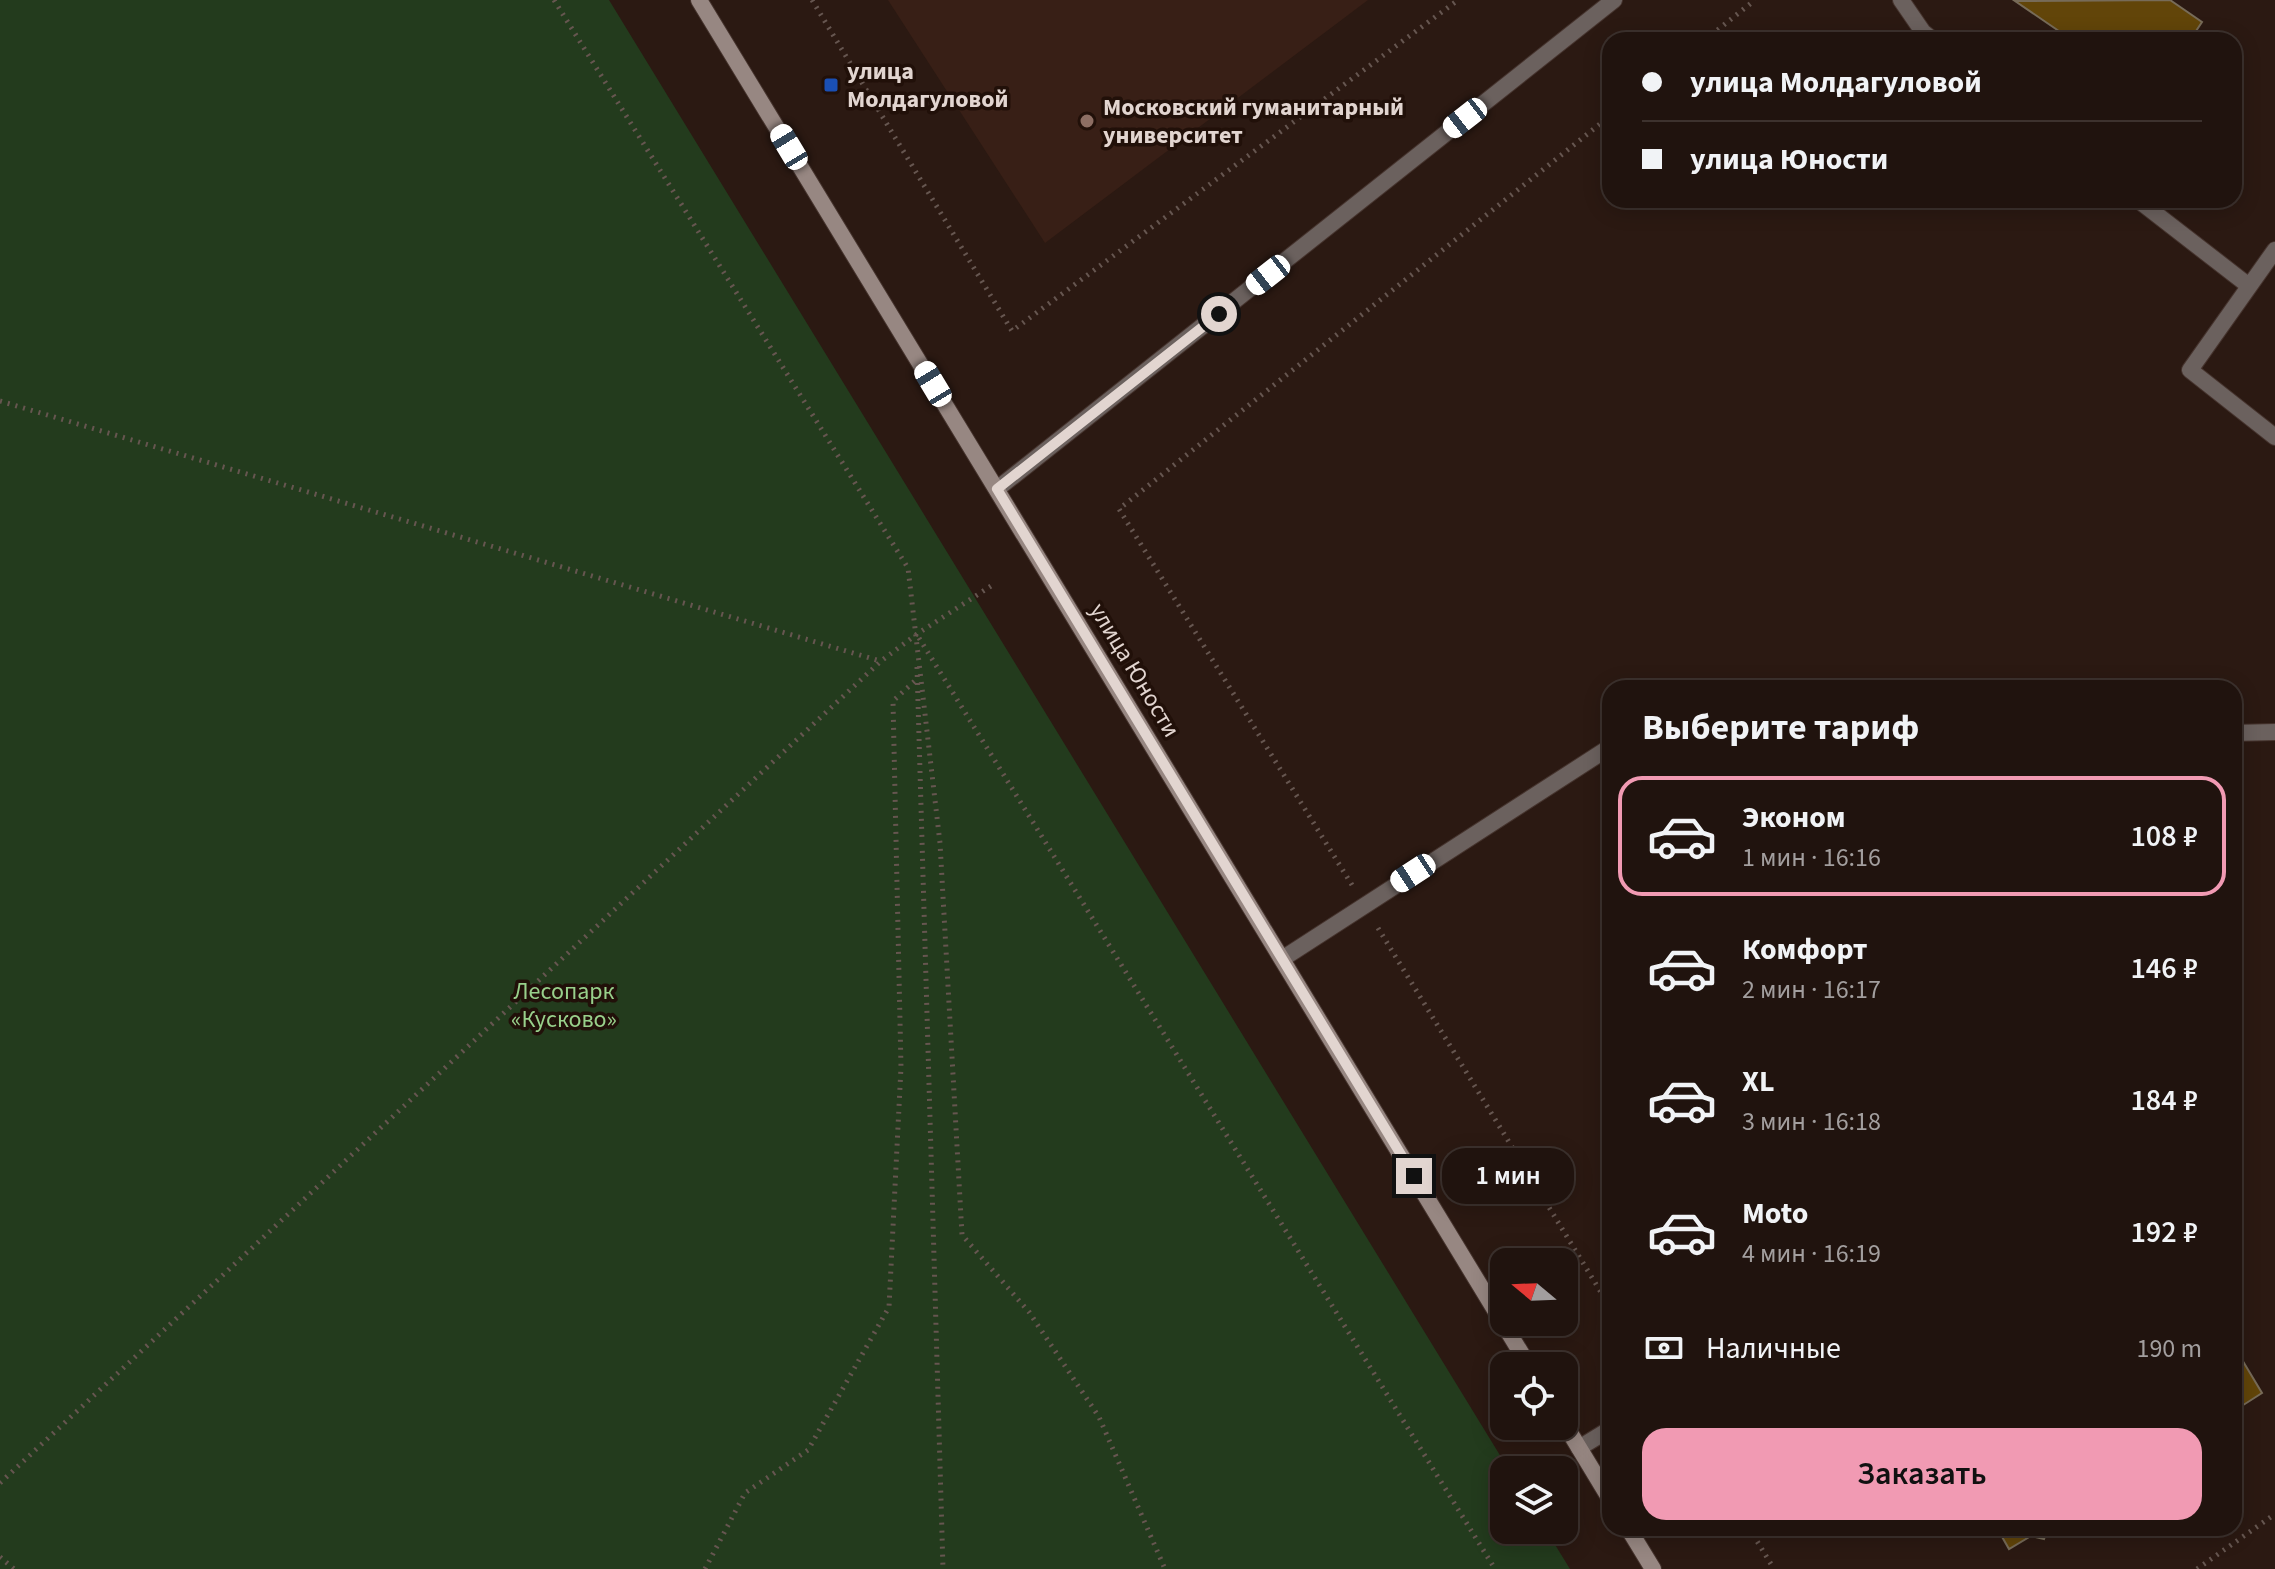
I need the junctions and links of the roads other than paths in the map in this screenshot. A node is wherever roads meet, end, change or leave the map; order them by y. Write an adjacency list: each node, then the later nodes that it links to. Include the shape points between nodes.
1 (699, 0): 9 (main road, улица Юности)
2 (1614, 0): 9 (street)
3 (1901, 0): 4 (street)
4 (1923, 32)
5 (2148, 208): 7 (street)
6 (2275, 250): 7 (street)
7 (2249, 286): 8 (street, via 2190,370)
8 (2275, 437)
9 (997, 489): 13 (main road, улица Юности)
10 (2275, 732): 11 (street)
11 (2242, 733)
12 (1602, 752): 13 (street)
13 (1282, 959): 14 (main road, улица Юности)
14 (1521, 1352)
15 (1602, 1434): 17 (street)
16 (1574, 1440): 17 (main road)
17 (1579, 1448): 18 (main road)
18 (1602, 1486)
19 (1633, 1536): 20 (main road)
20 (1653, 1569)

